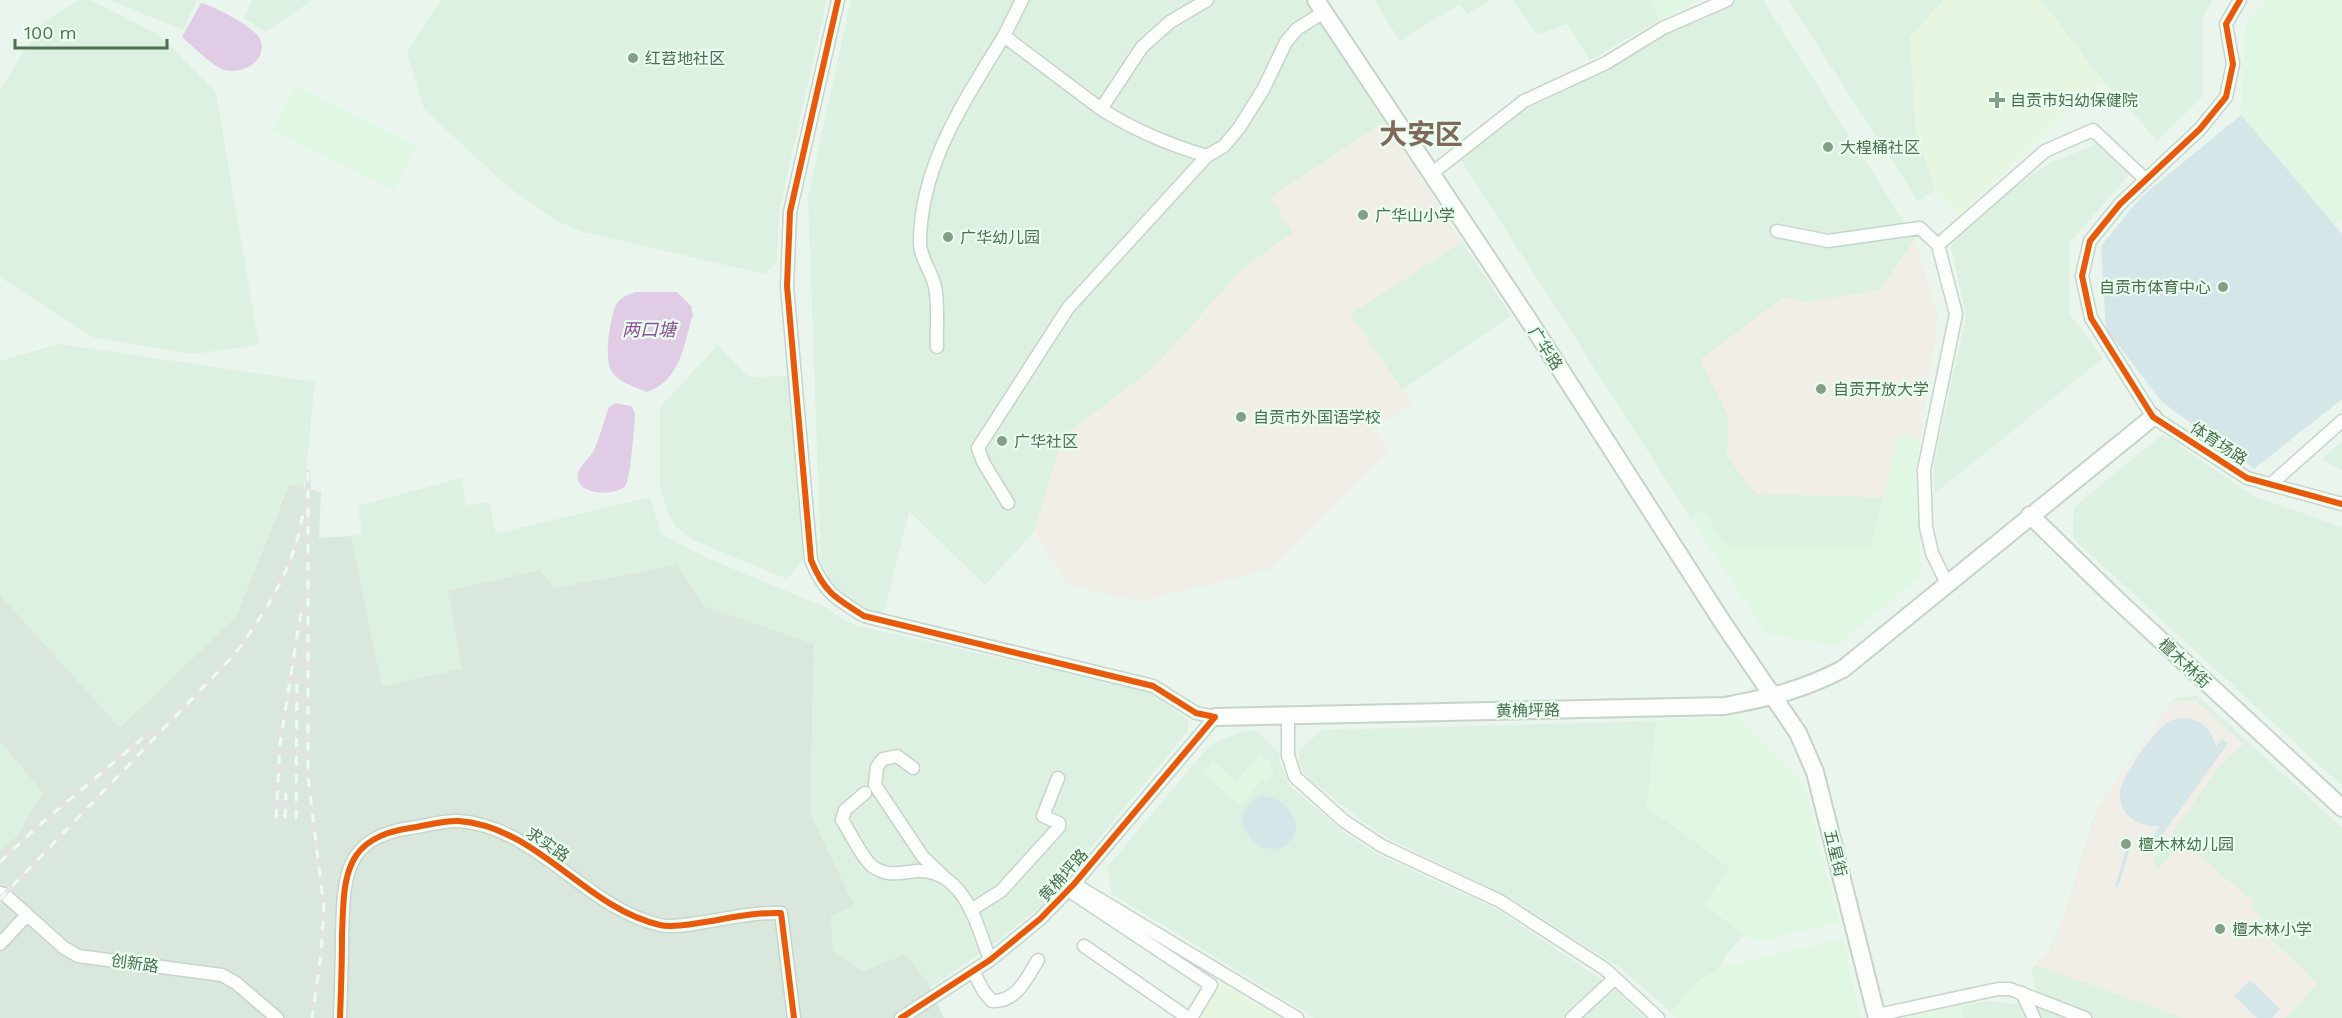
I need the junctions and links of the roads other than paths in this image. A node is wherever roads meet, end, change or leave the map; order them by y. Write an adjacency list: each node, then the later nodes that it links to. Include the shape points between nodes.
1 (838, 0): 24 (street, via 790,212 787,286 811,560 820,582 836,599 864,616 1153,686 1196,713)
2 (1022, 0): 7 (street)
3 (1207, 0): 8 (street, via 1170,22 1142,47)
4 (1727, 0): 10 (street, via 1663,27 1606,63 1524,101)
5 (2240, 0): 11 (street, via 2226,24 2233,64 2226,98 2200,129)
6 (1320, 6): 9 (street, via 1286,42 1239,128 1224,146); 10 (main road, 广华路)
7 (1004, 36): 8 (street); 14 (street, via 935,159 926,194 920,245 935,287)
8 (1101, 109): 9 (street, via 1125,125)
9 (1207, 156): 18 (street, via 1068,308 978,448)
10 (1431, 174): 22 (main road, 广华路)
11 (2146, 180): 13 (street, via 2093,130 2045,151); 15 (street, via 2090,241 2082,276 2091,318)
12 (1777, 231): 13 (street, via 1828,241 1920,228)
13 (1938, 245): 21 (street, via 1956,314 1930,435 1924,494 1932,554)
14 (937, 347)
15 (2153, 417): 17 (street, 体育场路, via 2247,478); 20 (main road)
16 (2342, 421): 17 (street)
17 (2271, 484): 19 (street, 体育场路)
18 (1008, 503)
19 (2342, 504)
20 (2030, 515): 21 (main road); 28 (main road, 檀木林街)
21 (1947, 584): 22 (main road, via 1843,669 1811,686)
22 (1774, 697): 23 (main road, 黄桷坪路, via 1725,705); 41 (main road, 五星街, via 1798,733 1815,772)
23 (1288, 716): 24 (main road, 黄桷坪路); 39 (street, via 1288,755 1296,777 1344,820 1382,846 1500,901)
24 (1215, 717): 30 (street, 黄桷坪路)
25 (913, 768): 29 (street, via 897,756 884,759 877,767 874,785 923,856)
26 (1058, 778): 32 (street, via 1043,816 1059,823 1059,827 1001,891)
27 (865, 794): 29 (street, via 845,810 842,820 871,865 886,874 918,871)
28 (2342, 808)
29 (944, 877): 32 (street, via 962,893)
30 (1071, 887): 36 (street, 黄桷坪路, via 1040,919); 46 (street, via 1211,985); 47 (street)
31 (0, 893): 33 (street, 创新路)
32 (971, 910): 36 (street)
33 (27, 915): 34 (street); 42 (street, 创新路, via 78,956 222,975 236,982)
34 (0, 944)
35 (1084, 946): 46 (street)
36 (990, 960): 38 (street, 黄桷坪路)
37 (1038, 960): 38 (street, via 1018,991 1004,1001 992,1001)
38 (973, 971): 45 (street, 黄桷坪路)
39 (1615, 978): 48 (street); 49 (street)
40 (2022, 993): 41 (street, via 1998,989); 50 (street); 51 (street)
41 (1877, 1017)
42 (277, 1018)
43 (340, 1018): 44 (street, 求实路, via 344,884 352,862 367,843 390,831 458,821 514,838 616,907 661,926 763,912 781,914)
44 (794, 1018)
45 (902, 1018)
46 (1189, 1018)
47 (1298, 1018)
48 (1572, 1018)
49 (1658, 1018)
50 (2034, 1018)
51 (2085, 1018)

